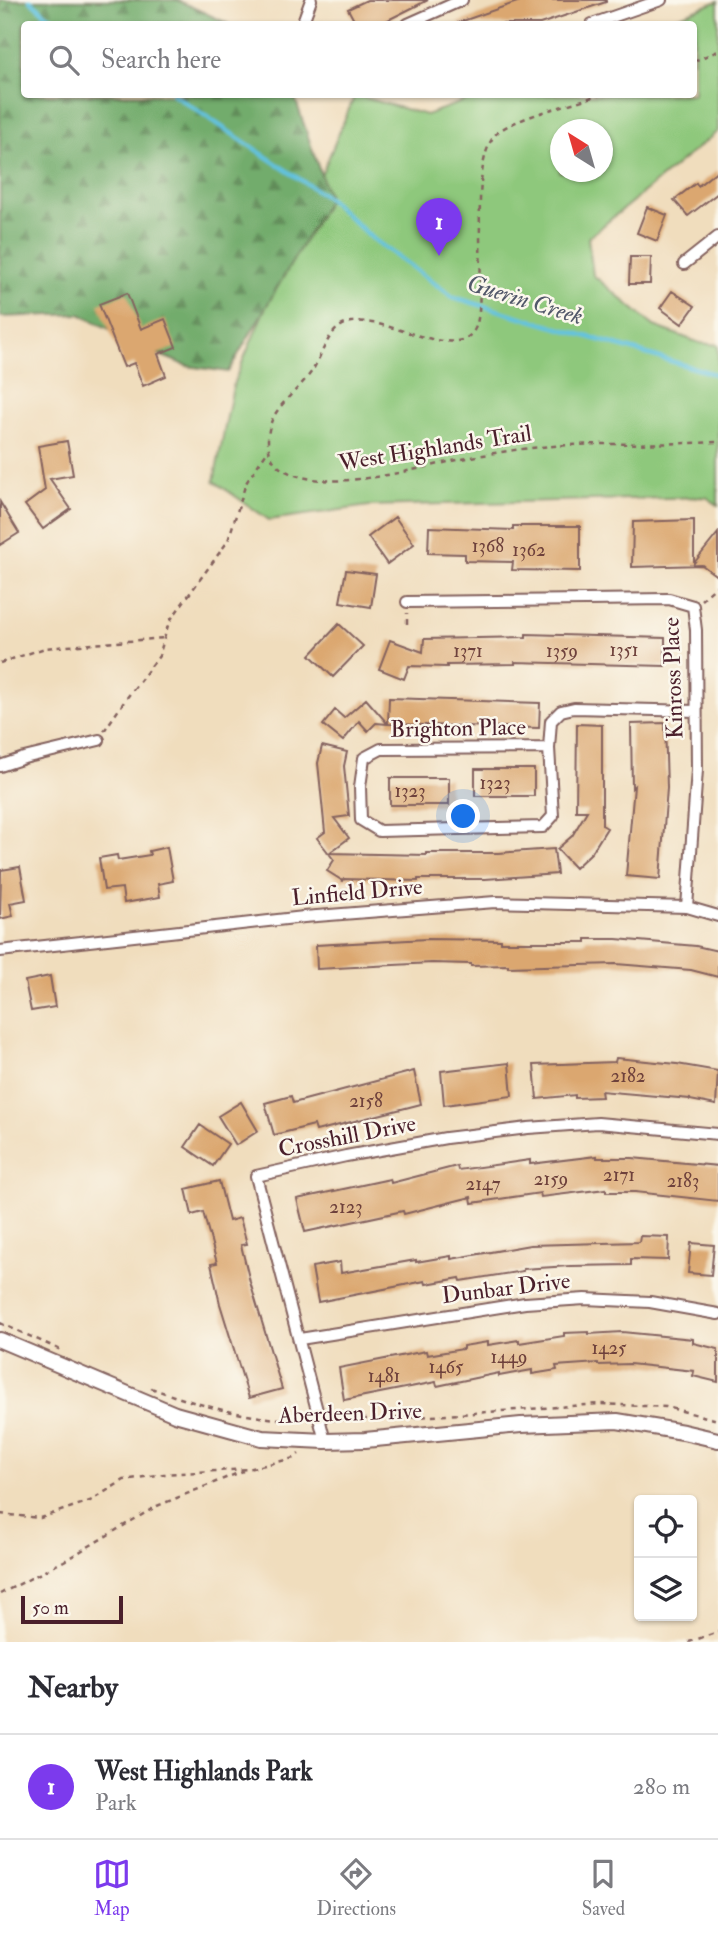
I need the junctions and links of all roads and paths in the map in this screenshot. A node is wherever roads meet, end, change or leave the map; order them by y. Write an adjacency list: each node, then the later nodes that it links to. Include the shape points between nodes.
1 (311, 0): 4 (street)
2 (462, 0): 5 (street)
3 (661, 0): 6 (street)
4 (306, 21)
5 (415, 21)
6 (601, 21)
7 (718, 51): 8 (path)
8 (697, 60)
9 (591, 98): 13 (path, via 513,123 487,146 481,172 481,274 474,332 449,343 365,320 342,324 314,369 274,415)
10 (718, 237): 11 (street)
11 (684, 264)
12 (718, 442): 13 (path, West Highlands Trail, via 542,447 348,480 320,480 283,470 273,462)
13 (269, 450): 17 (path, via 246,483 228,541 169,621)
14 (718, 585): 16 (path)
15 (407, 602): 16 (street, Kinross Place, via 669,599)
16 (693, 606): 19 (street, Kinross Place)
17 (164, 638): 18 (path, via 45,648); 20 (path, via 159,656)
18 (0, 663)
19 (696, 711): 21 (street, Brighton Place, via 561,711 551,720); 23 (street, Kinross Place, via 697,770)
20 (99, 740): 22 (street)
21 (549, 748): 21 (street, Brighton Place, via 381,749 364,758 361,820 379,831 543,827 553,816)
22 (0, 766)
23 (687, 907): 24 (street, Linfield Drive); 25 (street, Linfield Drive, via 495,902 304,917)
24 (718, 916)
25 (0, 951)
26 (718, 1133): 29 (street, Crosshill Drive, via 598,1123 528,1128 446,1138 256,1176)
27 (718, 1314): 29 (street, Dunbar Drive, via 650,1302 585,1299 525,1303)
28 (0, 1323): 31 (path)
29 (300, 1339): 35 (street, Crosshill Drive)
30 (0, 1340): 35 (street, Aberdeen Drive, via 175,1414 262,1438)
31 (67, 1353)
32 (145, 1385): 33 (path, via 233,1413)
33 (295, 1420)
34 (718, 1440): 35 (street, Aberdeen Drive, via 617,1421)
35 (320, 1441): 36 (path, via 294,1458)
36 (248, 1469): 37 (path, via 124,1479 90,1501 40,1518); 38 (path, via 157,1506)
37 (0, 1514)
38 (0, 1594)
39 (718, 1632): 40 (path)
40 (689, 1642)

